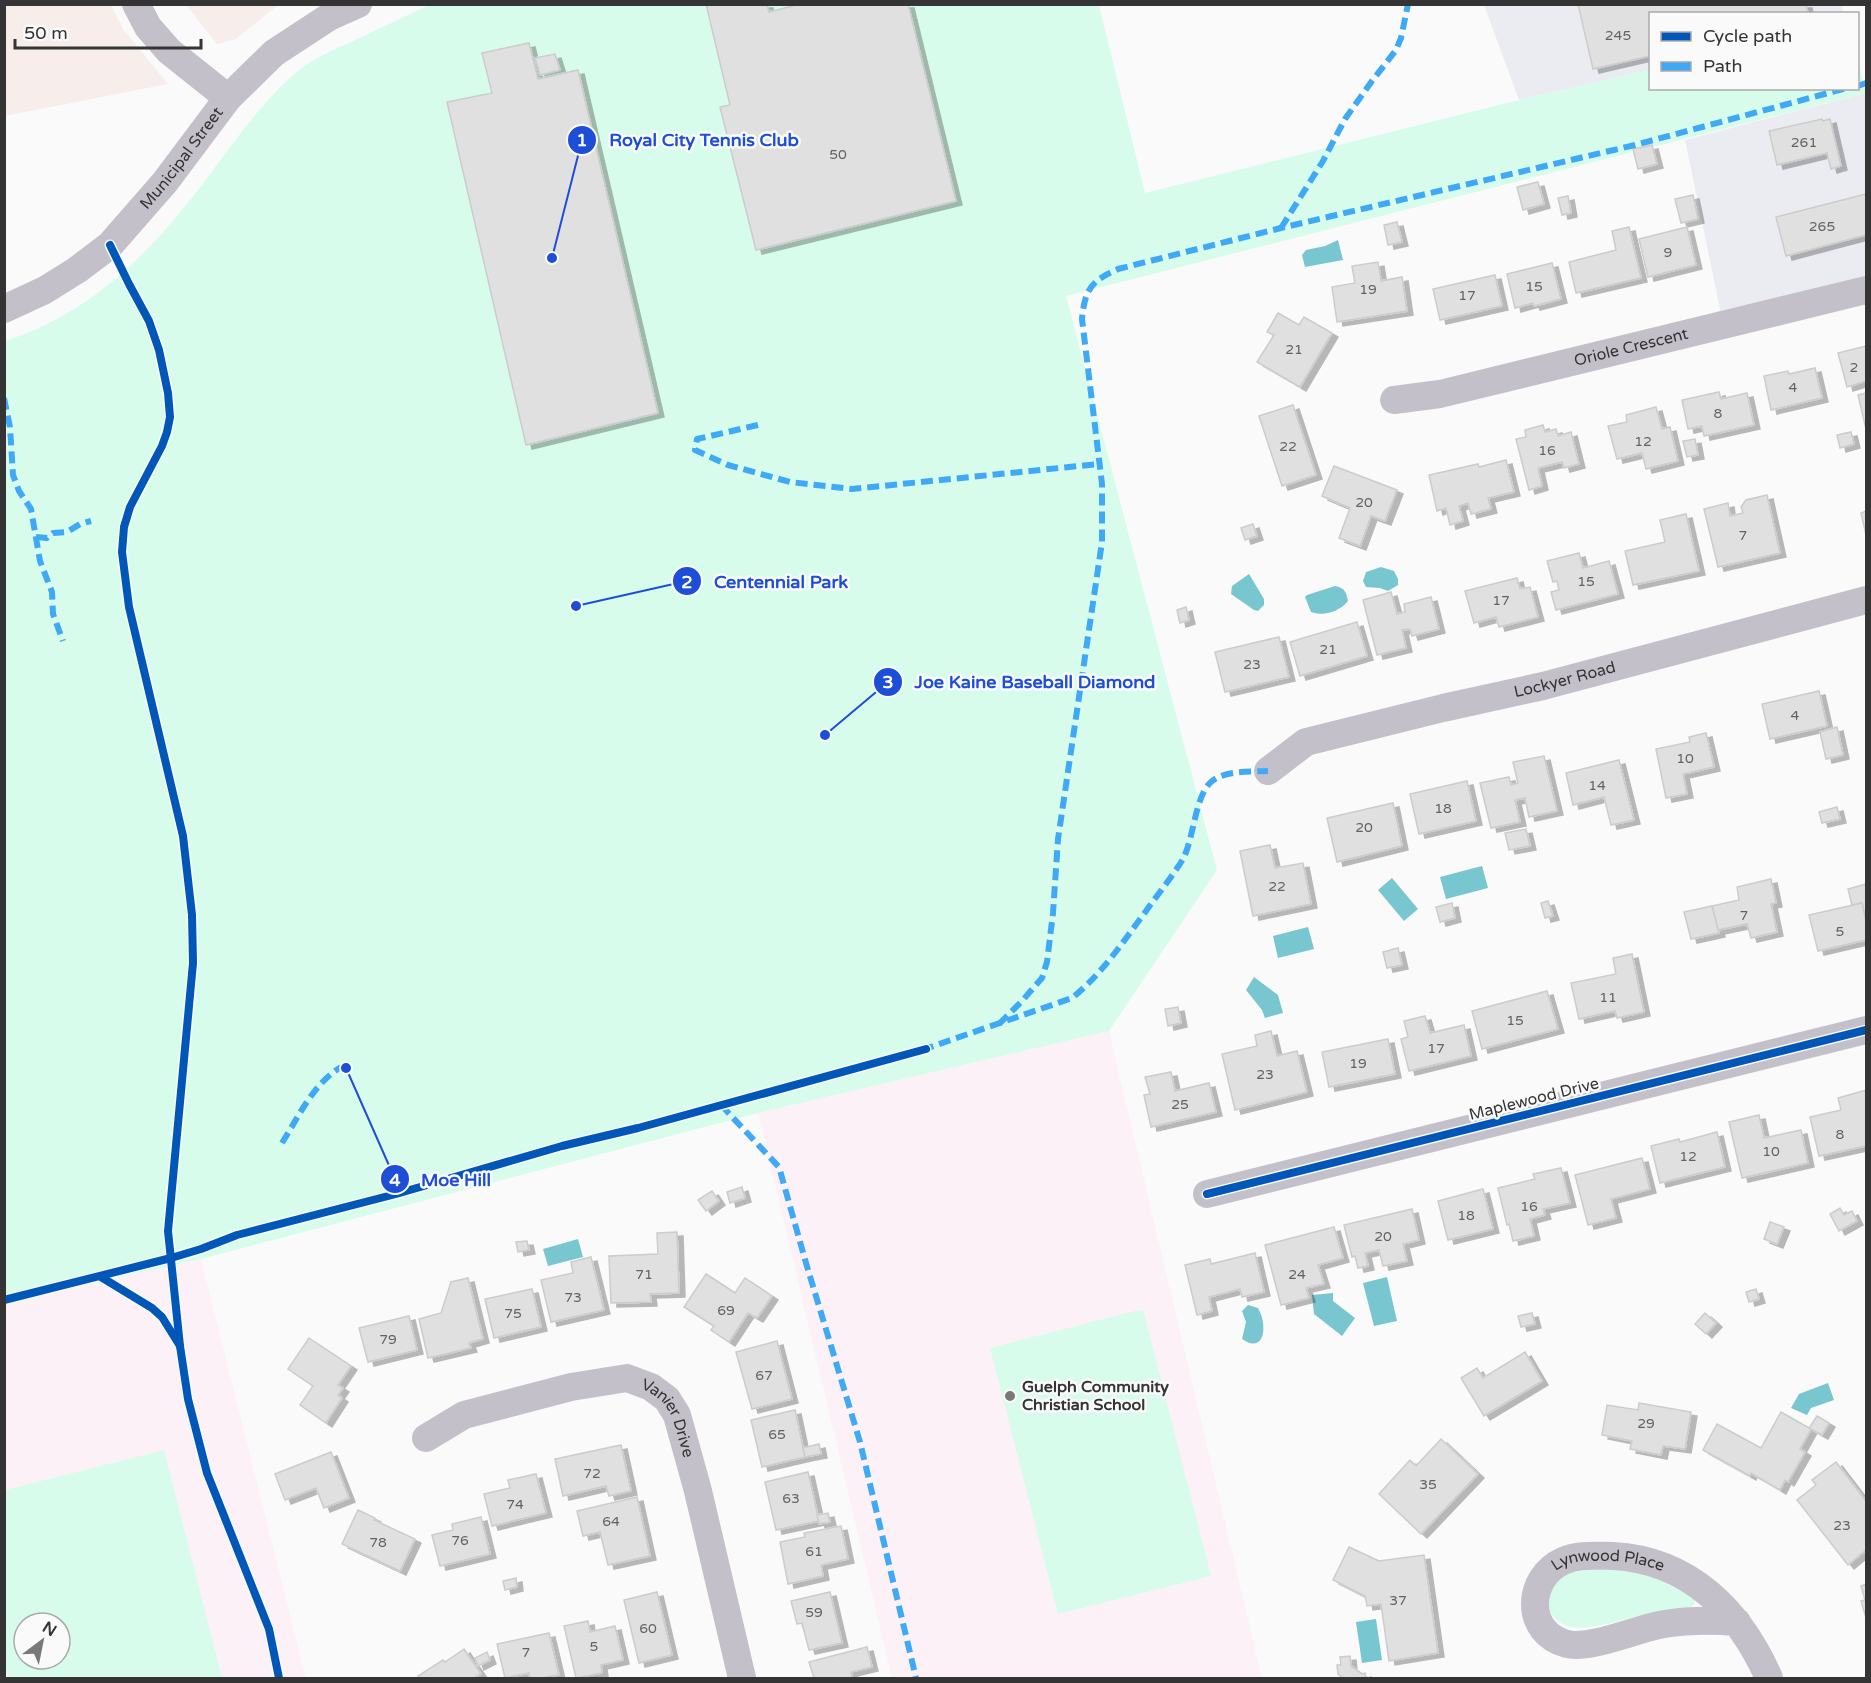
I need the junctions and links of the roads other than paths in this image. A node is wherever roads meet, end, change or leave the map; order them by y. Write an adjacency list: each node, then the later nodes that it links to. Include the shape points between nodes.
1 (136, 4): 3 (street, via 148,27 169,51)
2 (358, 4): 3 (street, Municipal Street, via 329,17 274,53)
3 (228, 98): 5 (street, Municipal Street, via 165,182 110,245 45,290)
4 (1866, 290): 6 (street, Oriole Crescent, via 1440,394)
5 (4, 309)
6 (1394, 400)
7 (1866, 600): 8 (street, Lockyer Road, via 1543,686 1306,741)
8 (1268, 771)
9 (1866, 1030): 10 (street, Maplewood Drive)
10 (1207, 1194)
11 (426, 1438): 13 (street, Vanier Drive, via 464,1415 571,1387 627,1378 651,1387 667,1399 677,1415)
12 (1737, 1622): 12 (street, Lynwood Place, via 1709,1594 1671,1569 1617,1557 1580,1556 1563,1562 1546,1576 1534,1601 1540,1625 1551,1637 1582,1646 1685,1621); 14 (street, Lynwood Place, via 1758,1652)
13 (742, 1678)
14 (1769, 1678)

